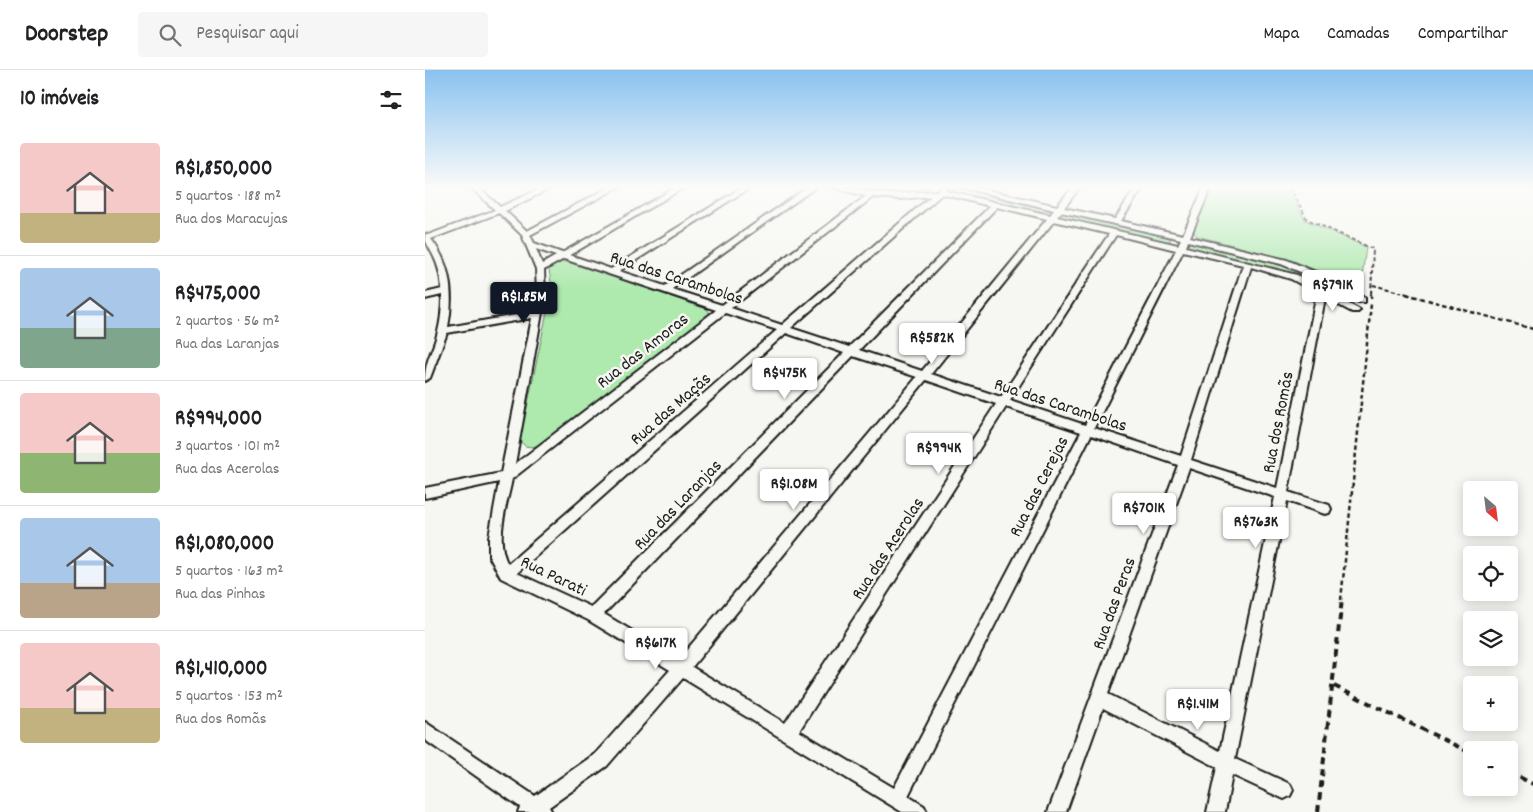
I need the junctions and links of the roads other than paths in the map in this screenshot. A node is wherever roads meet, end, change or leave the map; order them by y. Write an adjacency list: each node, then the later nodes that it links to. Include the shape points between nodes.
1 (470, 222): 16 (street)
2 (513, 222): 15 (street, Rua Parati)
3 (550, 222): 15 (street)
4 (622, 222): 19 (street)
5 (693, 222): 22 (street)
6 (763, 222): 24 (street)
7 (836, 222): 29 (street, Rua das Amoras)
8 (908, 222): 32 (street, Rua das Maçãs)
9 (978, 222): 34 (street, Rua das Laranjas)
10 (1049, 222): 35 (street)
11 (1092, 222): 14 (street)
12 (1118, 222): 14 (street, Rua das Acerolas)
13 (1193, 222): 17 (street, Rua das Cerejas)
14 (1115, 227): 17 (street); 37 (street, Rua das Acerolas)
15 (526, 234): 18 (street, Rua Parati)
16 (426, 237): 25 (street, via 438,254)
17 (1183, 243): 20 (street); 23 (street, via 1294,264); 38 (street, Rua das Cerejas)
18 (531, 245): 19 (street, Rua das Carambolas); 21 (street, Rua Parati)
19 (563, 256): 21 (street); 22 (street, Rua das Carambolas)
20 (1249, 264): 26 (street, via 1294,277); 39 (street, Rua das Peras)
21 (541, 270): 31 (street, Rua Parati)
22 (612, 272): 24 (street, Rua das Carambolas)
23 (1339, 286): 26 (street); 28 (street)
24 (665, 290): 29 (street, Rua das Carambolas)
25 (446, 291): 27 (street); 33 (street)
26 (1322, 292): 30 (street); 42 (street, Rua dos Romãs)
27 (425, 296)
28 (1363, 300)
29 (722, 309): 32 (street, Rua das Carambolas); 40 (street, Rua das Amoras)
30 (1355, 310)
31 (538, 314): 33 (street); 40 (street, Rua Parati)
32 (784, 330): 34 (street, Rua das Carambolas); 44 (street, Rua das Maçãs)
33 (443, 331): 36 (street)
34 (851, 351): 35 (street, Rua das Carambolas); 45 (street, Rua das Laranjas)
35 (924, 376): 37 (street, Rua das Carambolas); 46 (street)
36 (425, 378)
37 (1002, 402): 38 (street, Rua das Carambolas); 49 (street, Rua das Acerolas)
38 (1087, 430): 39 (street, Rua das Carambolas); 52 (street, Rua das Cerejas)
39 (1185, 462): 42 (street, Rua das Carambolas); 47 (street, Rua das Peras)
40 (507, 476): 41 (street); 44 (street, Rua Parati, via 495,537 496,556)
41 (425, 493)
42 (1282, 494): 43 (street, Rua das Carambolas); 50 (street, Rua dos Romãs)
43 (1325, 509)
44 (506, 574): 45 (street, Rua Parati)
45 (593, 615): 46 (street, Rua Parati)
46 (681, 668): 49 (street, Rua Parati); 53 (street, via 601,760)
47 (1099, 698): 50 (street); 55 (street, Rua das Peras)
48 (425, 730): 53 (street)
49 (788, 733): 52 (street, Rua Parati)
50 (1226, 763): 51 (street); 56 (street, Rua dos Romãs)
51 (1284, 790)
52 (898, 799): 54 (street, Rua Parati)
53 (535, 810)
54 (919, 812)
55 (1057, 812)
56 (1216, 812)

